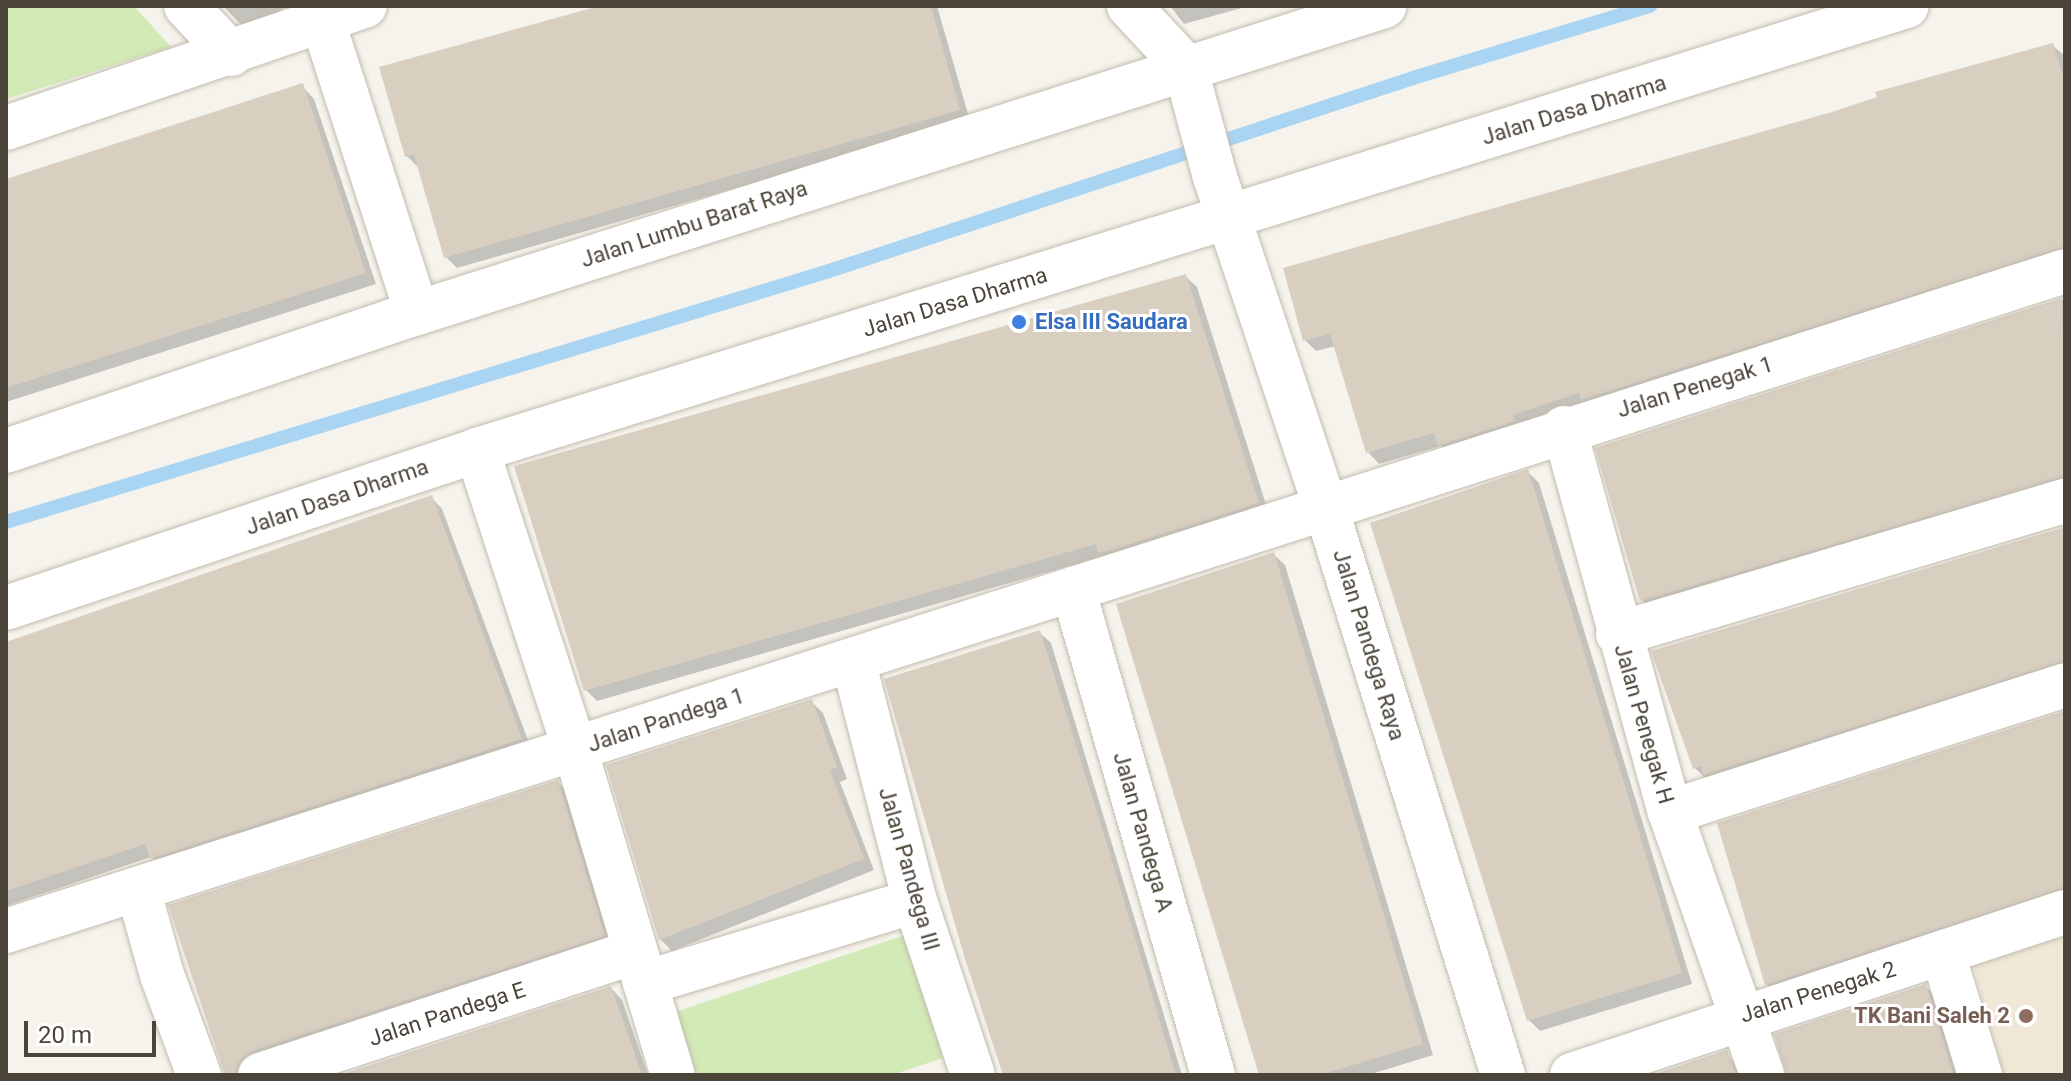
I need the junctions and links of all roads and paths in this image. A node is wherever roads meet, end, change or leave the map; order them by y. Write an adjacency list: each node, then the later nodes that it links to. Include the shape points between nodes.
1 (186, 6): 7 (street)
2 (365, 6): 6 (street)
3 (1129, 6): 8 (street)
4 (1384, 6): 8 (street, Jalan Lumbu Barat Raya)
5 (1907, 6): 10 (street, Jalan Dasa Dharma)
6 (322, 19): 7 (street); 12 (street)
7 (231, 54): 9 (street)
8 (1190, 86): 10 (street, Jalan Pandega Raya); 12 (street, Jalan Lumbu Barat Raya)
9 (6, 128)
10 (1223, 196): 14 (street, Jalan Dasa Dharma); 17 (street, Jalan Pandega Raya)
11 (2065, 271): 13 (street, Jalan Penegak 1)
12 (417, 313): 15 (street, Jalan Lumbu Barat Raya)
13 (1564, 428): 17 (street, Jalan Penegak 1); 20 (street, Jalan Penegak H)
14 (477, 450): 19 (street, Jalan Dasa Dharma); 23 (street)
15 (6, 451)
16 (2065, 501): 20 (street)
17 (1326, 508): 18 (street, Jalan Pandega 1); 37 (street, Jalan Pandega Raya)
18 (1073, 589): 21 (street, Jalan Pandega 1); 36 (street, Jalan Pandega A)
19 (6, 608)
20 (1618, 634): 24 (street, Jalan Penegak H)
21 (853, 660): 23 (street, Jalan Pandega 1); 26 (street, Jalan Pandega III)
22 (2065, 685): 24 (street)
23 (575, 749): 25 (street, Jalan Pandega 1); 30 (street)
24 (1670, 812): 31 (street, Jalan Penegak H)
25 (138, 889): 28 (street, Jalan Pandega 1); 32 (street)
26 (915, 901): 30 (street, Jalan Pandega E); 35 (street, Jalan Pandega III)
27 (2065, 912): 29 (street, Jalan Penegak 2)
28 (6, 931)
29 (1943, 954): 31 (street, Jalan Penegak 2); 40 (street)
30 (640, 968): 33 (street, Jalan Pandega E); 34 (street)
31 (1743, 1015): 38 (street, Jalan Penegak 2); 39 (street, Jalan Penegak H)
32 (199, 1075)
33 (260, 1075)
34 (673, 1075)
35 (973, 1075)
36 (1213, 1075)
37 (1503, 1075)
38 (1572, 1075)
39 (1762, 1075)
40 (1980, 1075)

